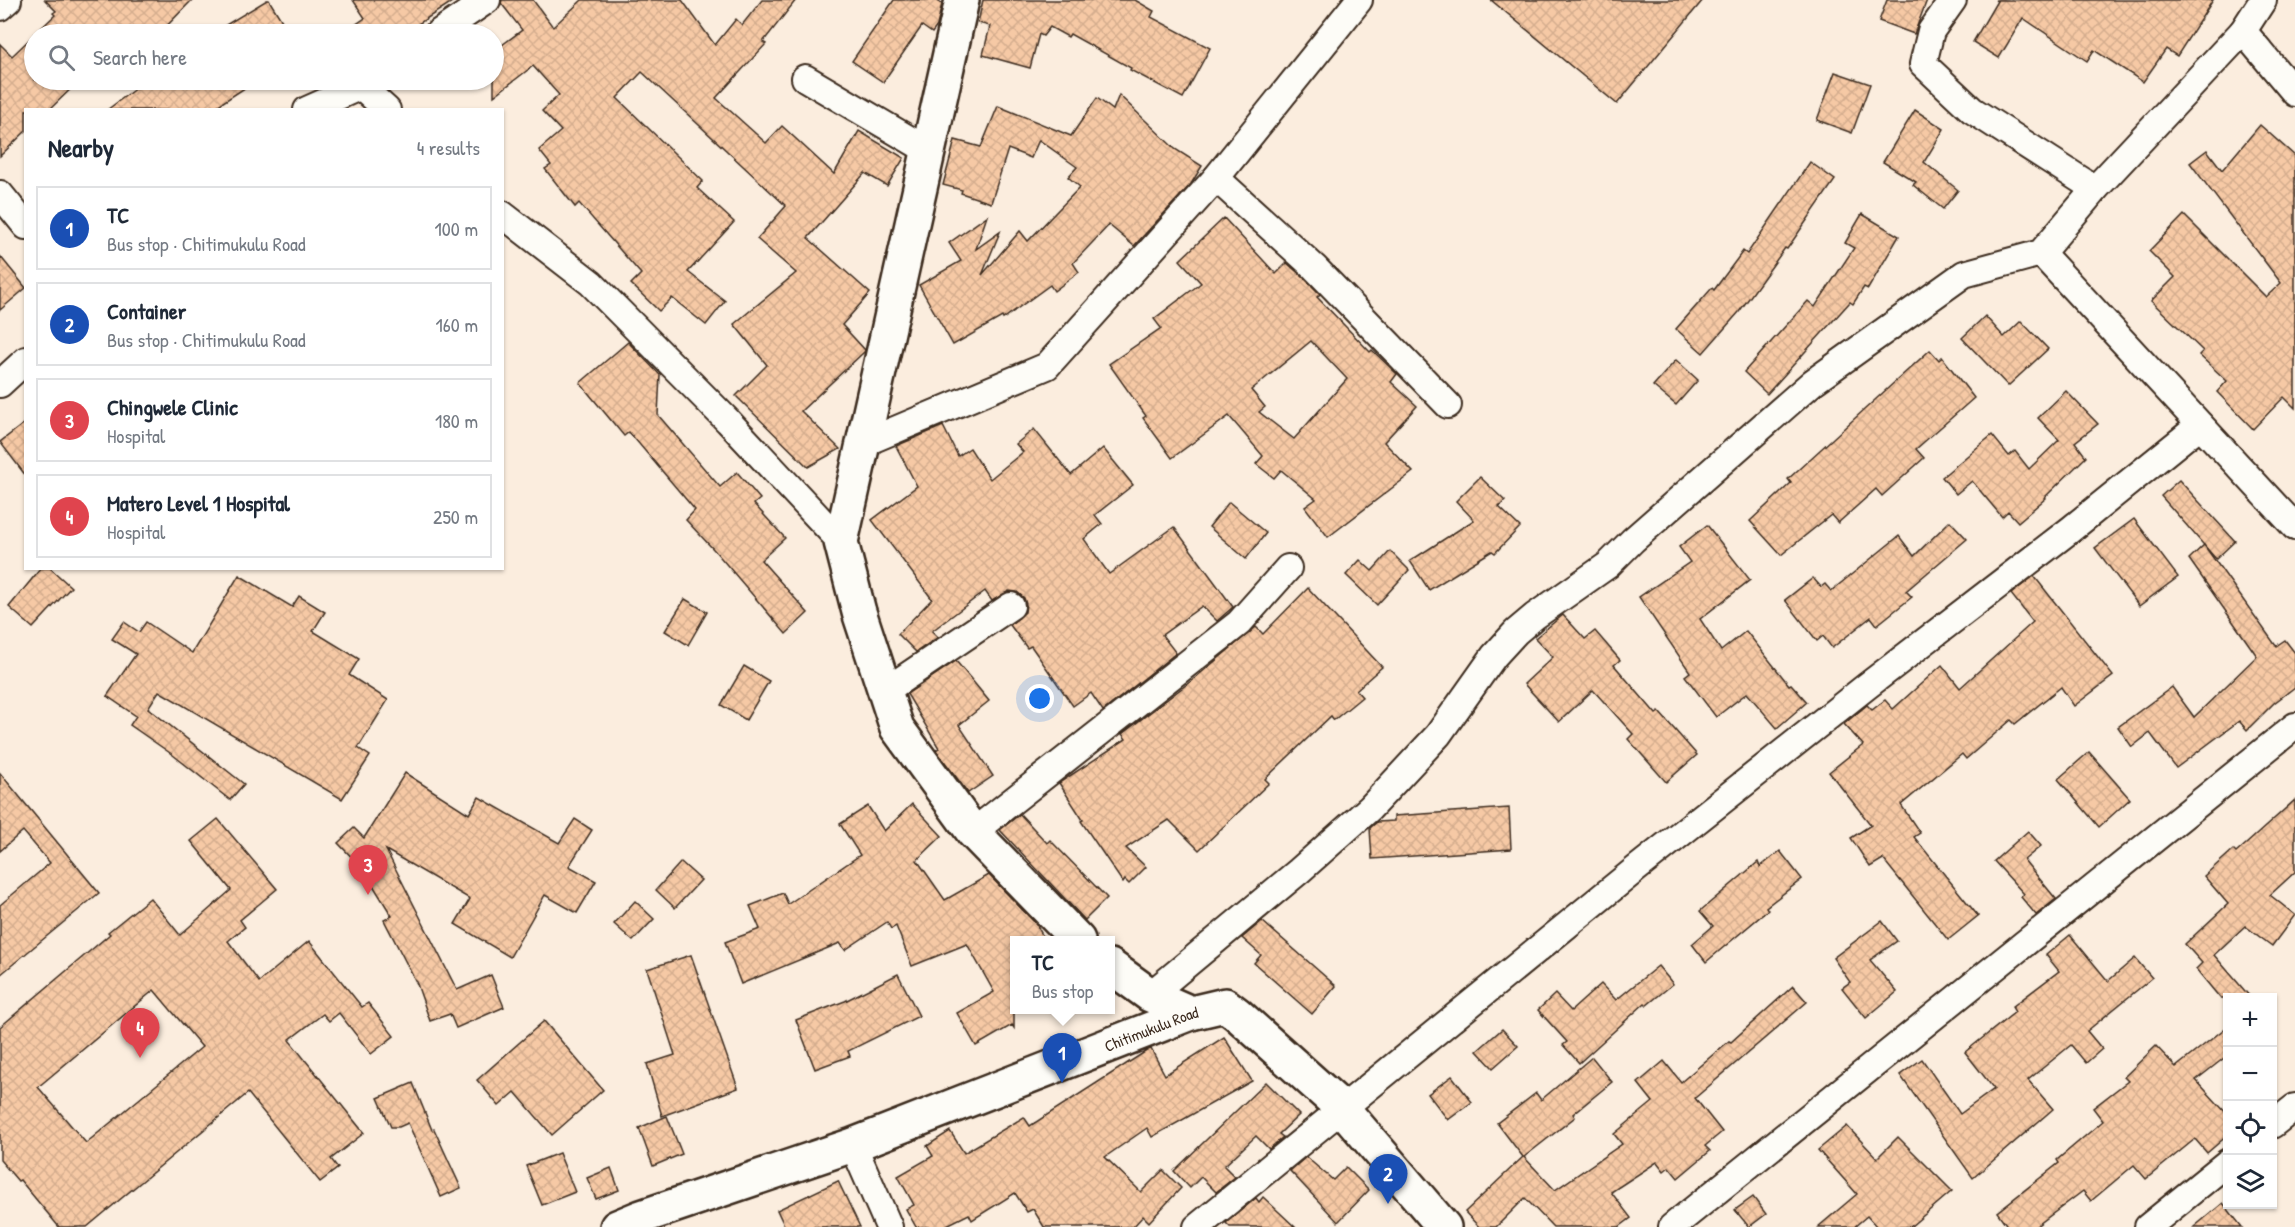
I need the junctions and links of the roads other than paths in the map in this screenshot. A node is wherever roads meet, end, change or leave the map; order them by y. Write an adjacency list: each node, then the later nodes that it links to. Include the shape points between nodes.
1 (8, 0): 7 (street)
2 (487, 0): 8 (street)
3 (1359, 0): 17 (street)
4 (1953, 0): 18 (street, via 1931,31 1923,64 1972,110)
5 (2263, 0): 9 (street)
6 (960, 1): 16 (street)
7 (0, 8)
8 (451, 24)
9 (2243, 31): 13 (street); 18 (street)
10 (805, 78): 16 (street)
11 (351, 90): 14 (street)
12 (371, 90): 15 (street)
13 (2295, 93)
14 (311, 108)
15 (385, 108)
16 (929, 151): 27 (street)
17 (1216, 177): 25 (street, via 1314,267); 27 (street, via 1047,366)
18 (2095, 189): 22 (street)
19 (0, 195): 21 (street)
20 (504, 216): 29 (street, via 591,283)
21 (24, 224)
22 (2041, 253): 26 (street); 37 (street, via 1964,274 1813,382 1608,565 1516,632 1494,656 1438,735 1370,808)
23 (24, 362): 24 (street)
24 (0, 384)
25 (1448, 405)
26 (2200, 425): 28 (street); 40 (street, via 1646,862)
27 (864, 443): 29 (street)
28 (2295, 527)
29 (841, 542): 32 (street)
30 (1288, 568): 34 (street, via 1239,623)
31 (1011, 606): 32 (street)
32 (885, 691): 34 (street, via 897,728)
33 (2295, 726): 48 (street)
34 (973, 832): 35 (street)
35 (1074, 936)
36 (1115, 970): 37 (street)
37 (1150, 995): 38 (street)
38 (1191, 1013): 40 (street, Chitimukulu Road, via 1225,1005); 42 (street, Chitimukulu Road)
39 (2295, 1107): 41 (street)
40 (1343, 1109): 46 (street); 47 (street, Chitimukulu Road)
41 (2277, 1121)
42 (853, 1144): 44 (street, Chitimukulu Road); 45 (street)
43 (2223, 1166): 49 (street)
44 (635, 1224)
45 (889, 1227)
46 (1197, 1227)
47 (1444, 1227)
48 (1672, 1227)
49 (2148, 1227)

